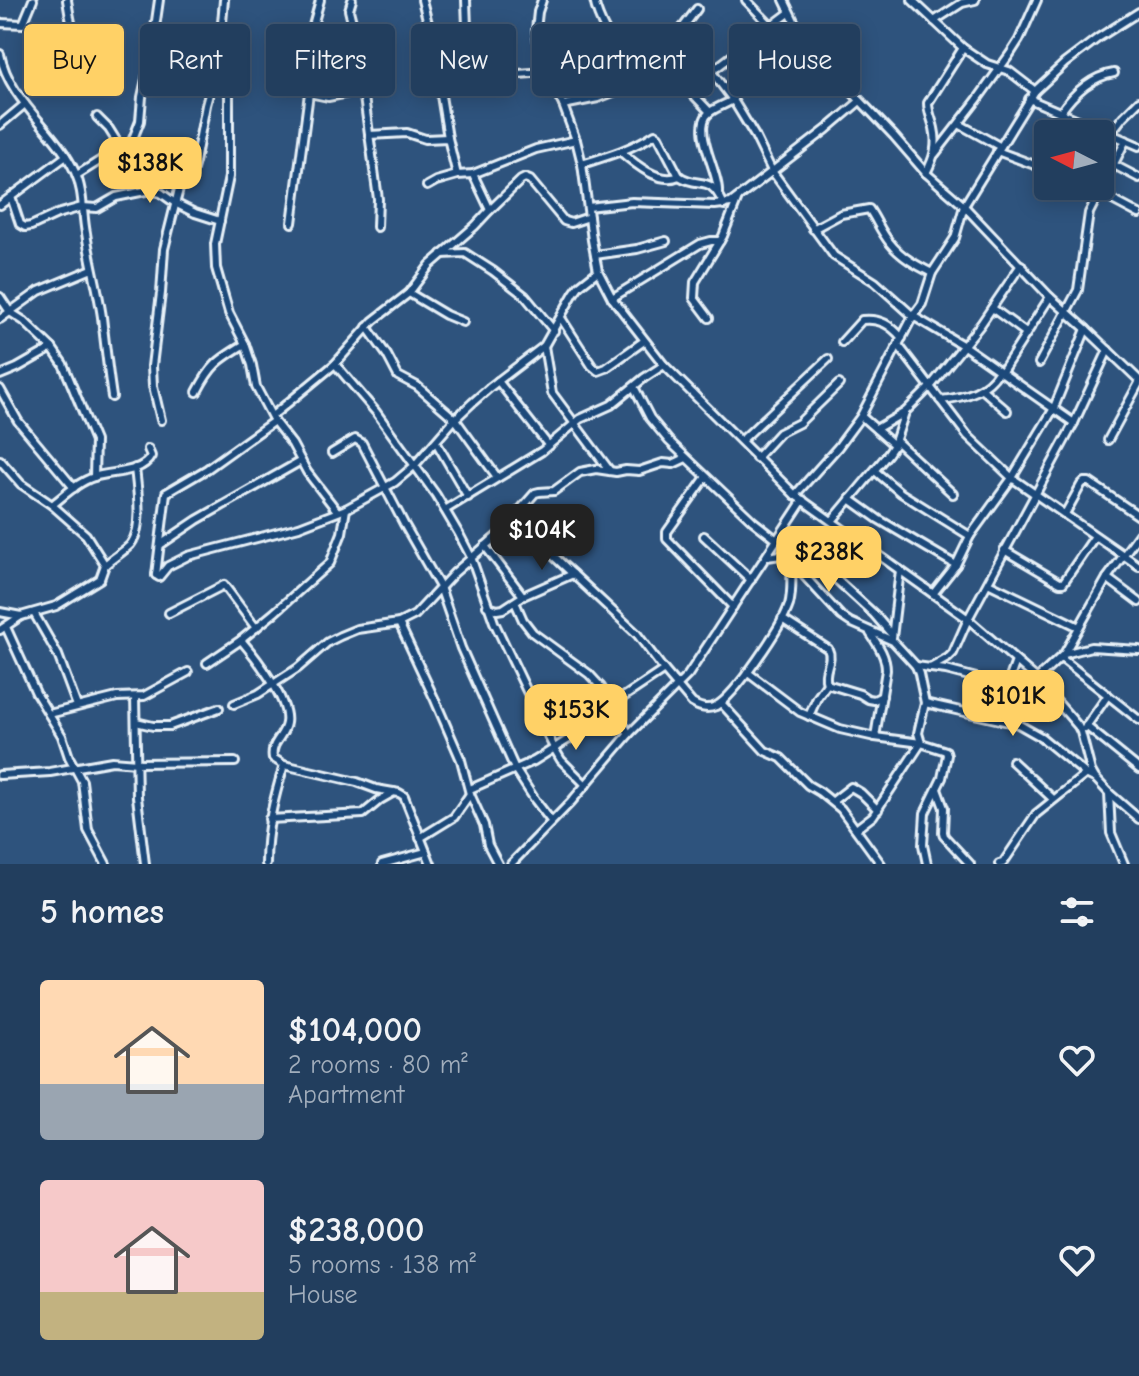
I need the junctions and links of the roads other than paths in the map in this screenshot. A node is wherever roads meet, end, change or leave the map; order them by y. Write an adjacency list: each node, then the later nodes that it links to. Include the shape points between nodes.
1 (33, 0): 20 (street, via 23,24)
2 (67, 0): 21 (street)
3 (159, 0): 64 (street, via 140,121)
4 (224, 0): 22 (street)
5 (320, 0): 23 (street)
6 (352, 0): 24 (street)
7 (422, 0): 59 (street)
8 (466, 0): 34 (street, via 471,62 504,75)
9 (542, 0): 25 (street)
10 (594, 0): 26 (street)
11 (746, 0): 28 (street)
12 (784, 0): 18 (street)
13 (912, 0): 19 (street)
14 (975, 0): 19 (street)
15 (1037, 0): 32 (street, via 1019,40)
16 (697, 9): 27 (street)
17 (1139, 12): 36 (street, via 1087,46)
18 (789, 13): 29 (street); 46 (street)
19 (934, 21): 30 (street)
20 (0, 23)
21 (72, 24)
22 (223, 24)
23 (313, 24)
24 (352, 24)
25 (537, 24)
26 (604, 24)
27 (686, 24)
28 (769, 24)
29 (776, 24)
30 (963, 48): 32 (street); 67 (street, via 928,103)
31 (0, 54): 48 (street)
32 (999, 67): 36 (street); 54 (street)
33 (713, 72): 45 (street)
34 (532, 73)
35 (1114, 73): 51 (street, via 1081,87)
36 (1035, 91): 44 (street)
37 (208, 96): 65 (street)
38 (229, 96): 96 (street, via 229,177)
39 (309, 96): 97 (street)
40 (364, 96): 57 (street)
41 (558, 96): 49 (street)
42 (602, 96): 49 (street)
43 (695, 96): 50 (street)
44 (1029, 99): 51 (street); 63 (street)
45 (733, 100): 50 (street); 72 (street)
46 (860, 101): 72 (street); 73 (street)
47 (1139, 101): 56 (street)
48 (25, 104): 55 (street); 68 (street)
49 (563, 105): 60 (street)
50 (710, 112): 80 (street, via 704,133)
51 (1060, 113): 53 (street)
52 (97, 117): 64 (street)
53 (1076, 120)
54 (959, 124): 63 (street); 67 (street)
55 (0, 125)
56 (1114, 129)
57 (369, 135): 59 (street); 98 (street)
58 (1114, 136): 61 (street)
59 (448, 138): 76 (street)
60 (576, 140): 69 (street); 74 (street)
61 (1126, 140): 62 (street); 71 (street)
62 (1139, 146)
63 (998, 148): 70 (street); 90 (street)
64 (125, 150): 65 (street); 75 (street)
65 (196, 151): 86 (street, via 192,173)
66 (621, 152): 69 (street); 77 (street, via 651,174); 77 (street, via 657,134)
67 (935, 154): 73 (street)
68 (66, 156): 75 (street); 82 (street)
69 (582, 164): 92 (street)
70 (1034, 164)
71 (1114, 165): 78 (street)
72 (772, 171): 81 (street); 99 (street)
73 (926, 173): 90 (street)
74 (473, 174): 76 (street); 93 (street)
75 (77, 175): 91 (street)
76 (457, 175): 79 (street)
77 (679, 176): 80 (street, via 706,183)
78 (1139, 178)
79 (427, 186)
80 (718, 193): 89 (street)
81 (738, 196): 89 (street); 101 (street)
82 (11, 197): 88 (street); 91 (street, via 25,227)
83 (1091, 200): 87 (street)
84 (1095, 200): 87 (street)
85 (1114, 200): 94 (street)
86 (175, 203): 91 (street, via 150,190 116,197 101,207); 96 (street); 155 (street, via 164,249 152,357)
87 (1093, 204): 113 (street, via 1078,290)
88 (0, 205)
89 (724, 205): 92 (street, via 632,202)
90 (964, 206): 104 (street); 107 (street, via 955,238)
91 (82, 207): 105 (street)
92 (588, 207): 95 (street)
93 (490, 210): 95 (street, via 525,178 564,221); 102 (street)
94 (1139, 214)
95 (589, 217): 103 (street)
96 (220, 221): 127 (street, via 216,268)
97 (292, 223)
98 (377, 227)
99 (813, 229): 107 (street, via 841,214 869,209 900,254); 115 (street, via 834,256 875,282)
100 (666, 241): 103 (street)
101 (720, 241): 111 (street, via 700,244); 117 (street, via 693,289)
102 (442, 254): 108 (street); 122 (street, via 465,253 493,271 525,296)
103 (595, 255): 106 (street)
104 (1021, 265): 110 (street); 112 (street)
105 (92, 269): 114 (street, via 39,291); 147 (street)
106 (598, 271): 111 (street); 116 (street, via 579,286)
107 (932, 273): 115 (street)
108 (409, 293): 119 (street); 120 (street)
109 (0, 297): 114 (street)
110 (1050, 297): 113 (street); 123 (street)
111 (612, 298): 125 (street)
112 (992, 308): 123 (street); 130 (street)
113 (1066, 311): 121 (street); 134 (street)
114 (10, 312): 118 (street); 131 (street)
115 (913, 316): 124 (street); 130 (street)
116 (561, 318): 122 (street); 125 (street, via 598,371)
117 (709, 318)
118 (0, 319)
119 (463, 322)
120 (367, 327): 135 (street); 154 (street, via 398,376 414,383)
121 (1086, 329): 132 (street); 149 (street)
122 (554, 331): 128 (street)
123 (1026, 333): 137 (street)
124 (902, 338): 126 (street, via 890,325 862,320); 129 (street)
125 (644, 341): 136 (street)
126 (842, 342)
127 (245, 344): 146 (street, via 215,364); 153 (street, via 256,387)
128 (544, 346): 139 (street); 157 (street, via 550,388)
129 (899, 346): 143 (street); 152 (street)
130 (964, 346): 137 (street); 143 (street)
131 (52, 348): 138 (street); 174 (street, via 92,430)
132 (1108, 350): 140 (street); 156 (street)
133 (828, 359): 160 (street)
134 (1039, 363)
135 (335, 364): 153 (street); 170 (street)
136 (664, 365): 142 (street); 160 (street)
137 (1000, 373): 145 (street); 149 (street)
138 (0, 375)
139 (498, 381): 154 (street); 163 (street)
140 (1139, 382): 159 (street)
141 (839, 384): 167 (street)
142 (634, 387): 157 (street); 166 (street, via 650,418)
143 (930, 387): 148 (street); 151 (street)
144 (0, 389): 179 (street, via 18,421)
145 (982, 389): 148 (street); 150 (street)
146 (197, 392)
147 (112, 397)
148 (940, 400): 177 (street)
149 (1053, 410): 156 (street); 177 (street)
150 (1007, 411)
151 (905, 412): 158 (street); 162 (street)
152 (861, 416): 158 (street); 181 (street)
153 (273, 418): 169 (street); 199 (street, via 166,493)
154 (455, 419): 161 (street); 175 (street)
155 (161, 420)
156 (1074, 423): 182 (street)
157 (574, 425): 163 (street); 172 (street)
158 (876, 429): 162 (street)
159 (1108, 440)
160 (741, 441): 167 (street)
161 (436, 442): 170 (street); 183 (street)
162 (895, 443): 173 (street); 180 (street)
163 (549, 446): 175 (street)
164 (148, 449): 171 (street, via 151,460)
165 (332, 453): 178 (street, via 359,440)
166 (686, 458): 172 (street, via 639,471); 176 (street)
167 (756, 458): 181 (street)
168 (0, 460): 186 (street, via 21,484)
169 (301, 461): 189 (street); 199 (street)
170 (414, 466): 178 (street); 188 (street)
171 (135, 468): 174 (street); 206 (street, via 139,501 134,539)
172 (610, 471): 192 (street, via 580,472 554,491 535,493)
173 (875, 471): 184 (street); 196 (street)
174 (94, 477): 179 (street)
175 (497, 477): 183 (street)
176 (706, 477): 198 (street, via 753,521); 220 (street, via 667,539)
177 (1012, 478): 182 (street); 196 (street)
178 (386, 487): 187 (street); 214 (street)
179 (74, 488): 186 (street)
180 (953, 494)
181 (795, 495): 185 (street)
182 (1035, 495): 190 (street); 201 (street)
183 (468, 497): 188 (street)
184 (850, 499): 193 (street); 207 (street)
185 (803, 500): 193 (street); 198 (street)
186 (52, 505): 206 (street, via 86,535)
187 (346, 509): 189 (street); 229 (street, via 330,563)
188 (445, 510): 203 (street)
189 (337, 511): 199 (street, via 299,527 188,556 158,577)
190 (1065, 514): 191 (street, via 1081,485 1089,482); 197 (street)
191 (1139, 516)
192 (514, 519): 200 (street); 210 (street)
193 (832, 521): 209 (street)
194 (1139, 534): 202 (street)
195 (704, 536): 212 (street)
196 (970, 536): 207 (street)
197 (1095, 536): 201 (street, via 1063,583); 202 (street)
198 (779, 537): 204 (street); 232 (street, via 815,555)
199 (160, 545)
200 (485, 546): 203 (street); 216 (street)
201 (1004, 550): 213 (street)
202 (1124, 555): 208 (street); 211 (street)
203 (471, 557): 214 (street); 219 (street)
204 (767, 557): 205 (street, via 781,555); 212 (street)
205 (791, 561): 225 (street, via 789,604); 231 (street, via 841,616)
206 (105, 565): 222 (street, via 100,579)
207 (956, 565): 215 (street)
208 (1139, 566)
209 (900, 570): 215 (street); 232 (street)
210 (573, 574): 216 (street); 240 (street, via 637,634)
211 (1107, 578): 218 (street); 228 (street)
212 (751, 580): 220 (street)
213 (988, 583): 226 (street); 228 (street)
214 (440, 587): 227 (street, via 415,615); 272 (street)
215 (933, 594): 226 (street)
216 (523, 596): 217 (street)
217 (515, 602): 219 (street, via 500,610); 255 (street, via 533,633 589,674)
218 (1139, 602)
219 (487, 606): 266 (street)
220 (733, 607): 247 (street)
221 (0, 612): 224 (street)
222 (34, 613): 224 (street); 254 (street, via 58,655)
223 (169, 613): 229 (street, via 224,585)
224 (21, 616): 230 (street)
225 (782, 619): 242 (street); 245 (street, via 831,653)
226 (968, 619): 236 (street); 239 (street, via 953,653)
227 (399, 623): 244 (street, via 340,636); 279 (street)
228 (1079, 627): 235 (street)
229 (256, 628): 233 (street)
230 (3, 629): 257 (street)
231 (869, 631): 232 (street); 249 (street, via 886,662)
232 (892, 638): 238 (street)
233 (241, 640): 237 (street); 244 (street)
234 (1139, 651): 235 (street, via 1091,647)
235 (1062, 656): 243 (street); 248 (street)
236 (1016, 661): 243 (street); 246 (street)
237 (207, 663)
238 (916, 666): 239 (street); 252 (street)
239 (930, 668): 246 (street)
240 (664, 670): 247 (street); 255 (street)
241 (188, 672): 250 (street, via 152,694)
242 (747, 672): 251 (street); 258 (street)
243 (1037, 679): 262 (street)
244 (273, 683): 253 (street); 270 (street, via 286,719 271,753)
245 (827, 684): 249 (street, via 868,699); 258 (street)
246 (1007, 686): 259 (street)
247 (678, 688): 251 (street, via 699,707); 263 (street)
248 (1108, 695): 260 (street); 262 (street)
249 (882, 696): 264 (street)
250 (135, 697): 254 (street); 261 (street)
251 (721, 703): 283 (street, via 765,751)
252 (925, 703): 259 (street); 265 (street)
253 (234, 704)
254 (77, 706): 257 (street)
255 (611, 706): 263 (street); 266 (street)
256 (219, 708): 261 (street, via 170,726)
257 (49, 714): 271 (street)
258 (809, 716): 264 (street)
259 (1008, 720): 274 (street, via 1041,737)
260 (1139, 720)
261 (136, 722): 269 (street)
262 (1084, 729): 273 (street); 276 (street)
263 (629, 734): 277 (street)
264 (875, 737): 265 (street)
265 (921, 743): 278 (street, via 947,755); 284 (street)
266 (554, 748): 272 (street); 277 (street)
267 (1012, 761): 282 (street)
268 (235, 762): 269 (street)
269 (137, 763): 271 (street); 292 (street)
270 (284, 765): 280 (street); 285 (street)
271 (75, 767): 275 (street); 291 (street, via 84,789 88,830)
272 (515, 769): 279 (street); 287 (street)
273 (1139, 769)
274 (1086, 774): 276 (street); 282 (street)
275 (0, 775)
276 (1095, 778): 281 (street)
277 (586, 785): 287 (street)
278 (937, 789): 299 (street, via 925,813); 300 (street, via 944,808 944,836)
279 (470, 791): 289 (street, via 454,817); 296 (street)
280 (394, 792): 285 (street, via 363,814); 289 (street, via 406,799)
281 (1109, 793): 286 (street); 302 (street, via 1111,833)
282 (1053, 799): 301 (street)
283 (833, 801): 284 (street, via 851,787); 288 (street)
284 (878, 810): 288 (street)
285 (269, 819): 293 (street)
286 (1139, 819)
287 (551, 821): 297 (street)
288 (856, 829): 298 (street)
289 (420, 838): 290 (street)
290 (426, 852): 294 (street); 295 (street)
291 (106, 864)
292 (145, 864)
293 (266, 864)
294 (382, 864)
295 (431, 864)
296 (498, 864)
297 (511, 864)
298 (881, 864)
299 (927, 864)
300 (970, 864)
301 (999, 864)
302 (1124, 864)

